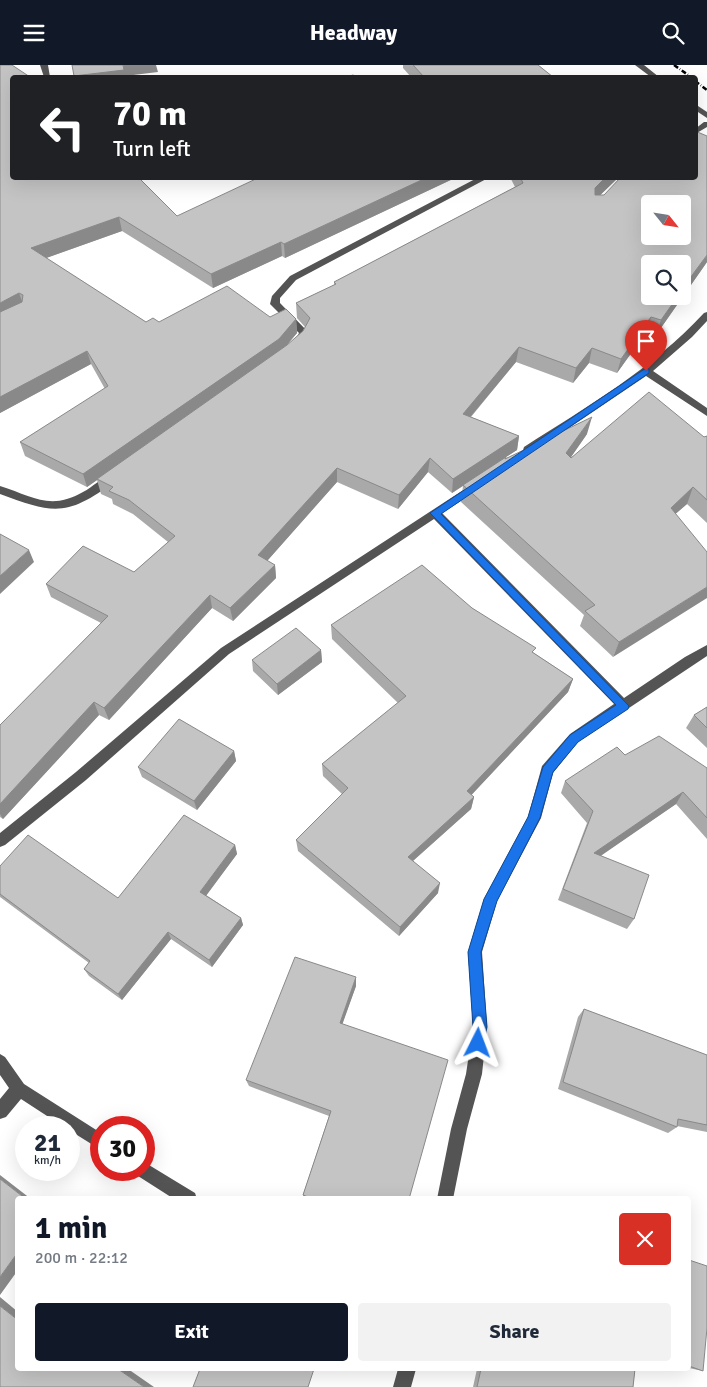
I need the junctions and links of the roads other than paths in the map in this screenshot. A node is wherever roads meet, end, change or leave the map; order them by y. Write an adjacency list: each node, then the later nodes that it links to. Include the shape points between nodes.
1 (639, 65): 2 (street)
2 (652, 75)
3 (480, 180): 5 (street, via 294,278 275,298 275,304 304,333 300,342)
4 (707, 315): 6 (street)
5 (289, 351)
6 (646, 371): 7 (street); 8 (street)
7 (707, 413)
8 (516, 458)
9 (125, 468): 11 (street, via 86,496 61,506 45,506)
10 (484, 480): 12 (street)
11 (0, 490)
12 (435, 513): 14 (street); 15 (street, via 225,651 81,776)
13 (707, 651): 14 (street)
14 (624, 706): 22 (street, via 574,738 548,770 534,818 491,899 475,952 480,1027 474,1074)
15 (0, 841)
16 (0, 1062): 17 (street)
17 (19, 1089): 18 (street); 19 (street)
18 (0, 1111)
19 (90, 1135)
20 (155, 1177): 21 (street)
21 (184, 1196)
22 (446, 1196)
23 (406, 1371): 24 (street)
24 (402, 1387)

